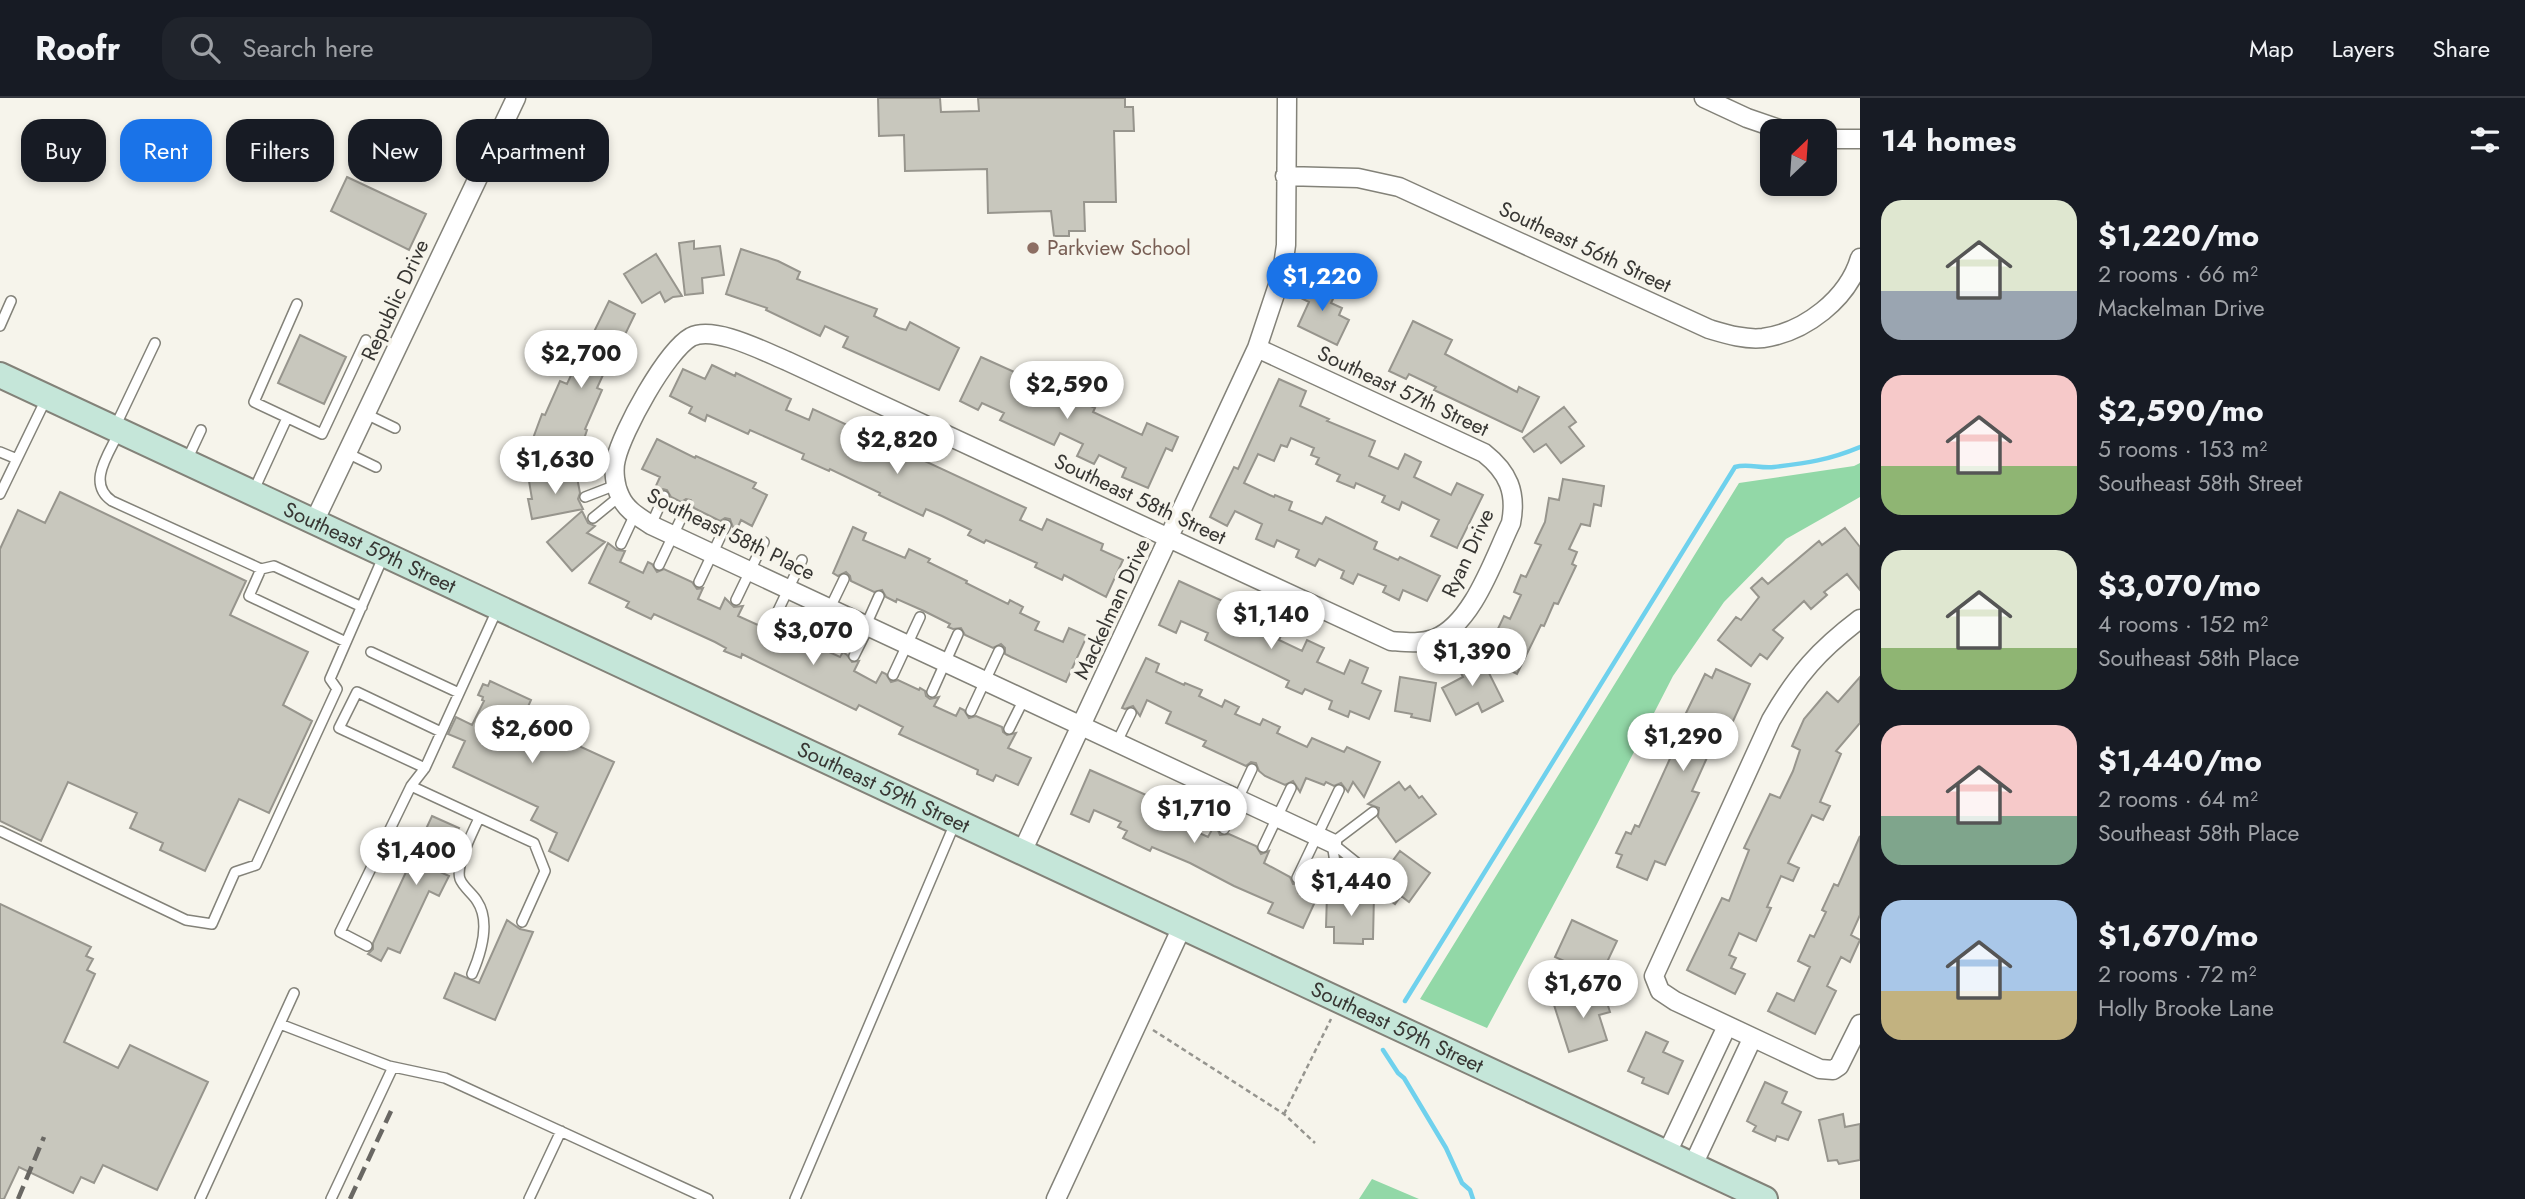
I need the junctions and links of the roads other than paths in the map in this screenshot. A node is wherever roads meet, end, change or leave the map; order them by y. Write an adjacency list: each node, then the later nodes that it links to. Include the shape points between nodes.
1 (516, 98): 18 (street, Republic Drive)
2 (1287, 98): 7 (street, Mackelman Drive)
3 (1704, 98): 4 (street)
4 (1760, 122)
5 (1838, 139): 6 (street)
6 (1860, 139)
7 (1285, 176): 9 (street, Southeast 56th Street, via 1358,178 1399,187 1709,329 1734,336 1762,338 1799,327); 15 (street, Mackelman Drive, via 1282,273)
8 (1860, 258): 9 (street)
9 (1855, 283)
10 (11, 301): 12 (lane)
11 (297, 304): 19 (lane, via 254,402)
12 (0, 326)
13 (366, 340): 19 (lane, via 323,434)
14 (155, 343): 21 (lane)
15 (1258, 348): 30 (street, Southeast 57th Street, via 1484,453 1499,465); 41 (street, Mackelman Drive)
16 (0, 375): 17 (main road, Southeast 59th Street)
17 (47, 397): 21 (main road, Southeast 59th Street); 25 (lane)
18 (366, 414): 20 (lane); 24 (street, Republic Drive)
19 (287, 418): 29 (lane)
20 (395, 428)
21 (117, 430): 26 (main road, Southeast 59th Street); 48 (lane, via 99,475 103,495)
22 (201, 430): 26 (lane)
23 (0, 452): 25 (lane)
24 (347, 453): 27 (lane); 37 (street, Republic Drive)
25 (17, 459): 31 (lane)
26 (186, 462): 29 (main road, Southeast 59th Street)
27 (376, 467)
28 (618, 491): 33 (lane); 35 (street, Southeast 58th Place); 36 (lane); 41 (street, Southeast 58th Street, via 616,460 660,368 691,337 713,334 776,356)
29 (252, 493): 37 (main road, Southeast 59th Street)
30 (1513, 493): 62 (street, Ryan Drive, via 1511,523 1469,609)
31 (0, 494)
32 (664, 496): 38 (lane)
33 (585, 497)
34 (687, 506): 40 (lane)
35 (635, 514): 38 (street, Southeast 58th Place); 43 (lane)
36 (593, 518)
37 (314, 522): 45 (main road, Southeast 59th Street)
38 (651, 525): 40 (street, Southeast 58th Place)
39 (726, 525): 44 (lane)
40 (673, 535): 44 (street, Southeast 58th Place); 47 (lane)
41 (1170, 538): 62 (street, Southeast 58th Street, via 1391,641 1434,639); 78 (street, Mackelman Drive)
42 (764, 542): 49 (lane)
43 (621, 544)
44 (712, 553): 49 (street, Southeast 58th Place); 51 (lane)
45 (384, 555): 55 (lane); 56 (main road, Southeast 59th Street)
46 (802, 559): 52 (lane)
47 (659, 565)
48 (261, 569): 55 (lane, via 274,566); 65 (lane, via 249,596)
49 (750, 571): 52 (street, Southeast 58th Place); 54 (lane)
50 (844, 579): 57 (lane)
51 (699, 582)
52 (789, 589): 57 (street, Southeast 58th Place); 58 (lane)
53 (880, 596): 61 (lane)
54 (736, 600)
55 (362, 607): 65 (lane)
56 (498, 608): 74 (lane); 91 (main road, Southeast 59th Street)
57 (829, 608): 61 (street, Southeast 58th Place); 64 (lane)
58 (776, 615)
59 (920, 617): 66 (lane)
60 (1860, 619): 107 (street, via 1812,659 1771,720 1654,976 1667,996)
61 (868, 626): 66 (street, Southeast 58th Place); 69 (lane)
62 (1453, 627)
63 (958, 634): 70 (lane)
64 (814, 637)
65 (346, 642): 93 (lane, via 330,679 337,689 256,865 235,872 212,924 186,920)
66 (907, 644): 70 (street, Southeast 58th Place); 71 (lane)
67 (999, 651): 72 (lane)
68 (371, 652): 74 (lane)
69 (854, 656)
70 (946, 662): 72 (street, Southeast 58th Place); 73 (lane)
71 (893, 675)
72 (985, 681): 75 (street, Southeast 58th Place); 76 (lane)
73 (932, 692)
74 (459, 693): 80 (lane)
75 (1024, 699): 78 (street, Southeast 58th Place); 79 (lane)
76 (971, 711)
77 (1130, 713): 81 (lane)
78 (1082, 726): 81 (street, Southeast 58th Place); 96 (street, Mackelman Drive)
79 (1009, 729)
80 (441, 732): 82 (lane); 82 (lane, via 357,691 339,728)
81 (1117, 742): 87 (street, Southeast 58th Place)
82 (425, 768): 84 (lane)
83 (1252, 769): 87 (lane)
84 (411, 786): 90 (lane); 102 (lane, via 340,932)
85 (1291, 788): 89 (lane)
86 (1339, 790): 94 (lane)
87 (1238, 799): 89 (street, Southeast 58th Place); 92 (lane)
88 (1373, 812): 94 (lane)
89 (1277, 817): 94 (street, Southeast 58th Place); 95 (lane)
90 (479, 818): 100 (lane, via 534,843 545,871); 103 (lane, via 459,867 460,880 479,902 484,918 481,954)
91 (956, 821): 96 (main road, Southeast 59th Street); 117 (lane)
92 (1224, 829)
93 (0, 831)
94 (1324, 839): 97 (lane); 98 (lane); 99 (lane, via 1336,869)
95 (1263, 847)
96 (1022, 852): 101 (main road, Southeast 59th Street)
97 (1297, 877)
98 (1377, 879)
99 (1337, 894)
100 (522, 922)
101 (1182, 927): 111 (main road, Southeast 59th Street); 118 (street)
102 (368, 946)
103 (472, 974)
104 (294, 993): 105 (lane)
105 (280, 1024): 109 (lane); 113 (lane)
106 (1860, 1024): 108 (street, via 1844,1059 1833,1070 1820,1069)
107 (1727, 1027): 108 (street); 111 (street)
108 (1752, 1039): 112 (street)
109 (393, 1067): 110 (lane, via 445,1078); 114 (lane)
110 (561, 1131): 115 (lane); 116 (lane)
111 (1668, 1153): 112 (main road, Southeast 59th Street)
112 (1693, 1165): 119 (main road, Southeast 59th Street)
113 (200, 1199)
114 (331, 1199)
115 (529, 1199)
116 (708, 1199)
117 (795, 1199)
118 (1056, 1199)
119 (1765, 1199)

